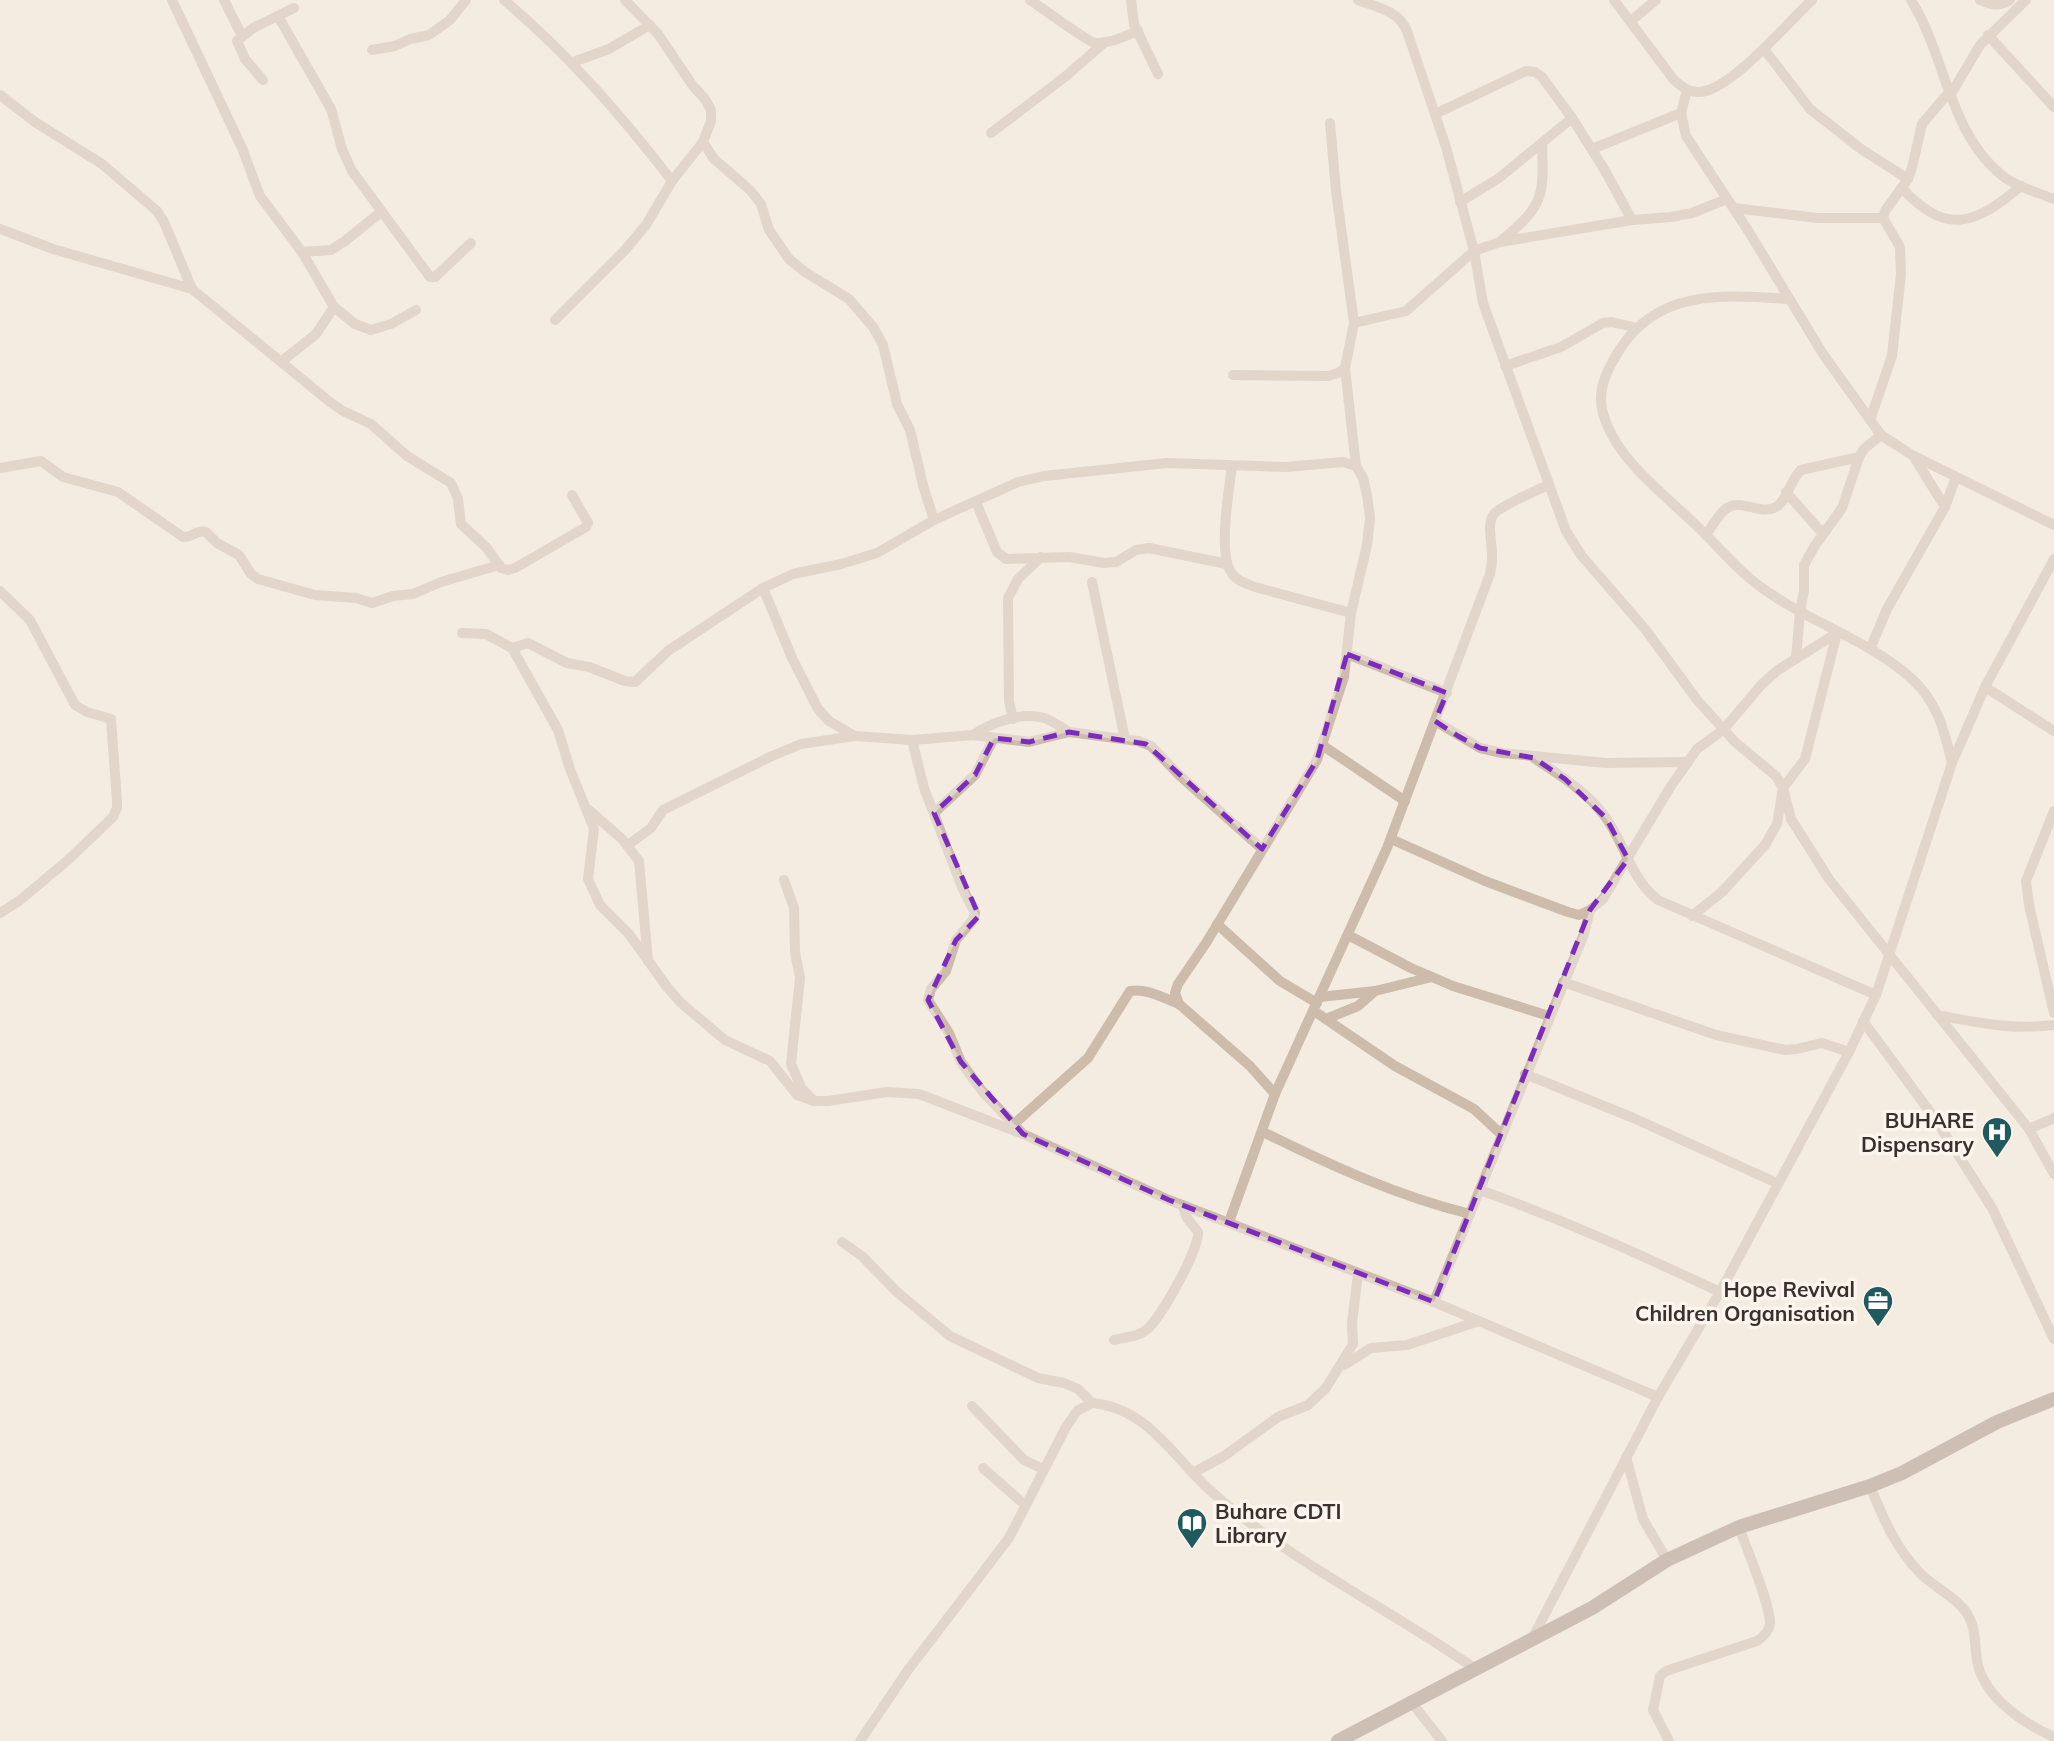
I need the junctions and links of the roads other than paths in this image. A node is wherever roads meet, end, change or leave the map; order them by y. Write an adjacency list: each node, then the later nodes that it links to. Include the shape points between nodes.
1 (172, 0): 54 (street, via 260,196)
2 (224, 0): 22 (street)
3 (466, 0): 25 (street, via 450,20 429,35)
4 (504, 0): 26 (street)
5 (625, 0): 19 (street)
6 (1030, 0): 23 (street, via 1088,41)
7 (1131, 0): 20 (street)
8 (1358, 0): 34 (street, via 1386,10 1404,23)
9 (1614, 0): 18 (street)
10 (1656, 0): 18 (street)
11 (1812, 0): 24 (street)
12 (1911, 0): 30 (street)
13 (1980, 0): 14 (street, via 1992,5)
14 (2010, 0)
15 (2026, 0): 21 (street)
16 (294, 8): 17 (street)
17 (278, 16): 22 (street); 47 (street, via 331,109 352,171)
18 (1631, 21): 29 (street, via 1674,80)
19 (650, 25): 26 (street, via 609,49); 38 (street, via 711,110)
20 (1138, 31): 23 (street); 27 (street)
21 (1988, 35): 30 (street); 32 (street)
22 (242, 36): 28 (street, via 237,41 239,48)
23 (1105, 42): 37 (street)
24 (1764, 49): 29 (street, via 1713,88 1699,93); 42 (street, via 1810,109)
25 (372, 50)
26 (573, 62): 41 (street)
27 (1158, 74)
28 (263, 80)
29 (1687, 90): 33 (street)
30 (1950, 92): 42 (street, via 1922,124); 43 (street, via 1960,119 1988,162)
31 (0, 95): 55 (street, via 102,164 157,211)
32 (2054, 107)
33 (1681, 113): 40 (street); 46 (street, via 1686,136)
34 (1435, 114): 35 (street, via 1526,71 1542,77); 45 (street)
35 (1572, 118): 39 (street); 40 (street)
36 (1330, 123): 60 (street)
37 (991, 133)
38 (703, 142): 41 (street); 79 (street, via 714,159 761,204 769,230 789,259 849,299 873,327 910,430)
39 (1542, 143): 45 (street); 51 (street, via 1543,183 1536,206)
40 (1592, 149): 49 (street)
41 (672, 181): 59 (street, via 639,234)
42 (1905, 183): 43 (street, via 1925,209 1958,220 1994,209); 48 (street)
43 (2021, 187): 44 (street)
44 (2054, 199)
45 (1460, 202): 53 (street)
46 (1730, 204): 48 (street, via 1818,218); 49 (street); 56 (street)
47 (381, 212): 52 (street, via 430,277); 54 (street, via 331,250)
48 (1883, 218): 66 (street, via 1900,247 1900,274 1892,356)
49 (1632, 220): 51 (street)
50 (0, 229): 55 (street)
51 (1500, 242): 53 (street)
52 (471, 243)
53 (1474, 251): 60 (street, via 1406,311); 63 (street, via 1483,303)
54 (302, 252): 57 (street)
55 (192, 289): 62 (street)
56 (1788, 299): 61 (street, via 1705,296 1657,314); 66 (street)
57 (334, 307): 58 (street, via 371,330); 62 (street, via 316,334)
58 (416, 310)
59 (555, 320)
60 (1354, 323): 64 (street)
61 (1637, 328): 63 (street, via 1603,323 1561,347); 82 (street, via 1605,376 1600,395 1603,414 1633,464)
62 (282, 361): 86 (street, via 343,411 371,424 407,456 451,483 461,524)
63 (1505, 366): 74 (street)
64 (1345, 368): 65 (street, via 1328,376); 71 (street)
65 (1233, 375)
66 (1870, 420): 67 (street)
67 (1881, 435): 68 (street); 69 (street)
68 (1912, 455): 73 (street); 78 (street)
69 (1858, 457): 75 (street, via 1801,470); 81 (street, via 1842,508)
70 (1232, 466): 71 (street, via 1343,462); 77 (street, via 1167,463 1044,475); 85 (street)
71 (1356, 466): 91 (street, via 1370,518)
72 (0, 468): 86 (street, via 41,461 63,477 118,492 183,537 206,532 239,555 258,579 315,595 372,603)
73 (1956, 477): 78 (street); 80 (street)
74 (1548, 485): 99 (street, via 1493,515 1494,560); 102 (street, via 1581,555)
75 (1786, 492): 81 (street); 82 (street, via 1774,508 1728,507)
76 (572, 495): 86 (street, via 587,518 586,527 515,568)
77 (976, 502): 79 (street); 83 (street, via 1001,556 1014,561)
78 (1945, 507): 95 (street, via 1887,608)
79 (934, 520): 88 (street, via 877,553 793,574)
80 (2054, 525)
81 (1823, 534): 90 (street, via 1804,565)
82 (1706, 535): 90 (street, via 1744,575)
83 (1041, 557): 85 (street, via 1104,563 1149,548); 100 (street, via 1018,579 1008,598)
84 (2054, 559): 98 (street)
85 (1227, 564): 91 (street, via 1241,582)
86 (499, 565)
87 (1092, 582): 108 (street)
88 (763, 588): 94 (street, via 668,651 635,682 567,663 528,643); 106 (street, via 818,709)
89 (0, 591): 125 (street, via 30,620 75,705 111,719 117,808 68,860)
90 (1800, 612): 93 (street); 97 (street)
91 (1351, 613): 96 (street)
92 (462, 633): 94 (street, via 486,634)
93 (1837, 633): 95 (street); 97 (street); 114 (street, via 1805,760)
94 (512, 648): 116 (street, via 558,730)
95 (1870, 649): 113 (street, via 1925,692 1943,724)
96 (1347, 654): 99 (street); 110 (street)
97 (1796, 657): 102 (street, via 1762,684)
98 (1985, 687): 103 (street); 113 (street)
99 (1447, 692): 101 (street)
100 (1013, 719): 104 (street, via 1043,718); 105 (street)
101 (1435, 722): 111 (street, via 1480,748); 115 (street)
102 (1723, 730): 112 (street); 114 (street, via 1769,769)
103 (2054, 731)
104 (1069, 732): 107 (street, via 1030,742); 108 (street)
105 (973, 735): 107 (street); 109 (street)
106 (855, 736): 109 (street); 120 (street, via 801,744 772,756 663,810 647,831)
107 (994, 738): 118 (street, via 975,775)
108 (1125, 739): 121 (street, via 1151,746)
109 (912, 740): 118 (street)
110 (1322, 745): 115 (street); 121 (street)
111 (1534, 758): 112 (street); 122 (street, via 1588,797 1606,818)
112 (1685, 762): 122 (street)
113 (1952, 763): 129 (street)
114 (1783, 788): 126 (street, via 1770,837 1722,892); 129 (street, via 1803,841)
115 (1405, 801): 119 (street)
116 (587, 808): 120 (street); 130 (street, via 594,829 588,879 600,905)
117 (2054, 811): 137 (street, via 2026,881)
118 (934, 813): 148 (street, via 975,913 956,940 949,966 928,1000 961,1062)
119 (1391, 839): 124 (street, via 1527,899 1579,915); 128 (street)
120 (628, 845): 130 (street, via 642,871)
121 (1262, 849): 127 (street)
122 (1628, 859): 124 (street); 126 (street, via 1645,890)
123 (784, 880): 146 (street, via 794,908 800,978 791,1064 802,1089)
124 (1590, 911): 132 (street)
125 (0, 913)
126 (1692, 916): 134 (street)
127 (1217, 924): 135 (street, via 1178,984 1175,997); 136 (street, via 1280,981)
128 (1348, 935): 131 (street); 136 (street)
129 (1889, 956): 134 (street); 138 (street)
130 (648, 961): 146 (street, via 704,1023 725,1040 770,1061 797,1095)
131 (1432, 977): 133 (street); 139 (street)
132 (1563, 982): 139 (street); 143 (street, via 1716,1035 1785,1050 1822,1043)
133 (1375, 990): 136 (street); 140 (street, via 1357,1006)
134 (1876, 995): 141 (street)
135 (1180, 1004): 145 (street); 148 (street, via 1138,989 1130,991 1088,1058)
136 (1317, 1004): 140 (street); 145 (street)
137 (2054, 1013)
138 (1937, 1015): 142 (street, via 2023,1029); 149 (street)
139 (1549, 1016): 144 (street)
140 (1326, 1019): 152 (street, via 1395,1066 1474,1109)
141 (1863, 1021): 143 (street); 164 (street, via 1936,1120 1992,1208)
142 (2054, 1026)
143 (1849, 1052): 154 (street)
144 (1525, 1074): 152 (street); 154 (street)
145 (1275, 1094): 150 (street)
146 (814, 1101): 151 (street, via 887,1092 919,1094)
147 (2054, 1118): 149 (street)
148 (1014, 1124): 151 (street)
149 (2029, 1129): 153 (street)
150 (1263, 1132): 157 (street, via 1379,1186); 158 (street)
151 (1023, 1134): 156 (street)
152 (1501, 1134): 155 (street)
153 (2054, 1174)
154 (1777, 1183): 161 (street)
155 (1480, 1190): 157 (street); 161 (street, via 1612,1242)
156 (1182, 1205): 158 (street); 165 (street, via 1198,1232 1197,1246 1153,1325)
157 (1470, 1214): 162 (street)
158 (1229, 1222): 160 (street)
159 (842, 1242): 169 (street, via 950,1336 1038,1378 1078,1389)
160 (1358, 1274): 162 (street); 166 (street, via 1353,1344)
161 (1720, 1292): 167 (street)
162 (1434, 1302): 163 (street)
163 (1479, 1321): 166 (street, via 1407,1345 1371,1348); 167 (street)
164 (2054, 1339)
165 (1114, 1340)
166 (1341, 1366): 174 (street, via 1308,1405 1278,1418)
167 (1658, 1397): 171 (street)
168 (2054, 1399): 175 (main road, via 1997,1422)
169 (1092, 1403): 173 (street, via 1077,1411); 174 (street, via 1128,1412 1143,1422)
170 (972, 1406): 173 (street, via 1024,1460)
171 (1626, 1457): 178 (street, via 1643,1519); 179 (street)
172 (983, 1468): 176 (street)
173 (1043, 1469): 176 (street)
174 (1193, 1474): 180 (street, via 1266,1535)
175 (1870, 1486): 177 (main road); 182 (street, via 1887,1528 1905,1556 1969,1617 1978,1663 1991,1690 2021,1717)
176 (1025, 1505): 183 (street, via 1009,1538)
177 (1739, 1527): 178 (main road); 186 (street, via 1762,1590 1769,1627 1757,1641 1660,1676 1653,1710)
178 (1667, 1560): 179 (main road, via 1592,1608)
179 (1533, 1637): 180 (main road)
180 (1477, 1670): 181 (main road)
181 (1412, 1703): 184 (main road); 185 (street)
182 (2054, 1737)
183 (860, 1741)
184 (1338, 1741)
185 (1442, 1741)
186 (1669, 1741)

